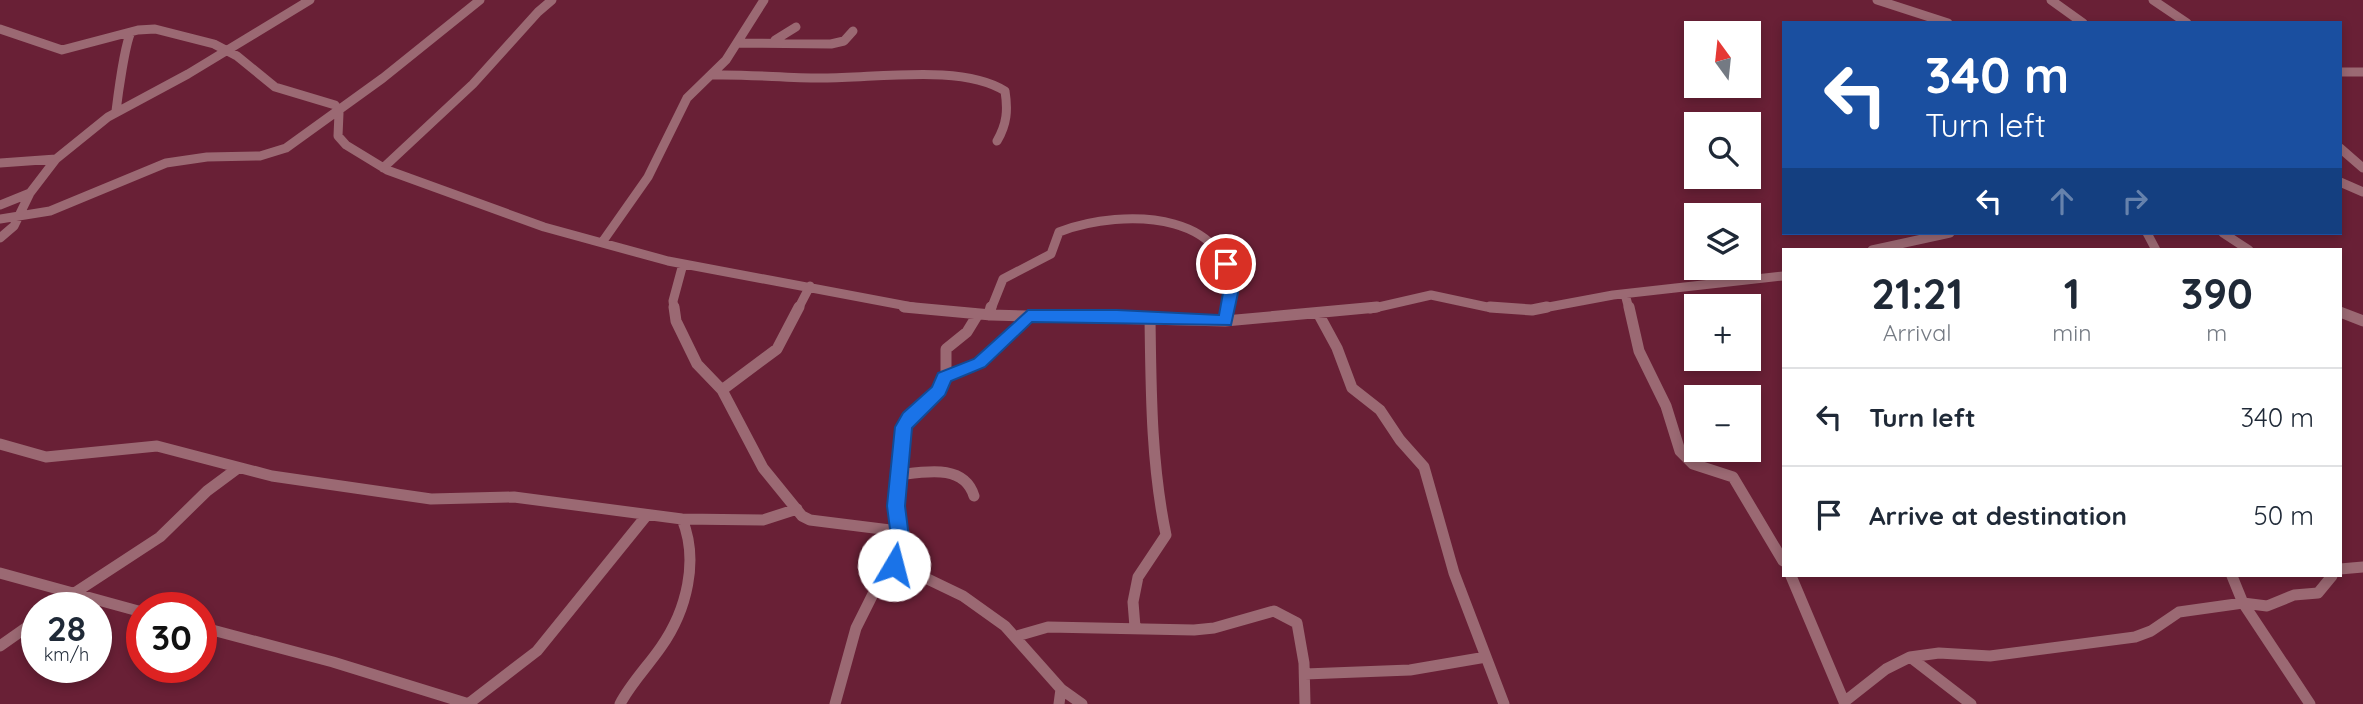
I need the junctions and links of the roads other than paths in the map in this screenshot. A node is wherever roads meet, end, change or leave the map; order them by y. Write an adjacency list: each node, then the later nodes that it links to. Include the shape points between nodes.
1 (310, 0): 17 (street)
2 (480, 0): 21 (street)
3 (552, 0): 27 (street, via 442,116)
4 (764, 0): 16 (street)
5 (1877, 0): 8 (street)
6 (2051, 0): 9 (street)
7 (2153, 0): 10 (street)
8 (1942, 21)
9 (2080, 21)
10 (2184, 21)
11 (796, 27): 15 (street)
12 (0, 29): 14 (street, via 62,50)
13 (853, 31): 15 (street, via 844,41 831,44)
14 (131, 32): 17 (street, via 155,29); 22 (street, via 122,48 125,67)
15 (769, 42): 16 (street)
16 (738, 43): 20 (street)
17 (228, 50): 21 (street, via 275,87); 22 (street)
18 (2342, 72): 19 (street)
19 (2363, 72)
20 (713, 75): 23 (street, via 940,77 994,82 1005,91 1008,114); 38 (street, via 687,98 648,177)
21 (338, 108): 27 (street, via 338,135); 33 (street, via 286,148 260,156 166,163 50,211)
22 (116, 111): 25 (street)
23 (997, 141)
24 (2342, 150): 28 (street)
25 (56, 159): 26 (street); 31 (street)
26 (0, 163)
27 (383, 168): 38 (street, via 544,227)
28 (2363, 168)
29 (2342, 183): 30 (street)
30 (2363, 192)
31 (30, 193): 32 (street); 33 (street)
32 (0, 205)
33 (19, 218): 34 (street); 37 (street)
34 (0, 219)
35 (1941, 235): 39 (street)
36 (2226, 235): 40 (street)
37 (0, 238)
38 (603, 241): 41 (street)
39 (1881, 248)
40 (2246, 248)
41 (683, 264): 43 (street); 53 (street, via 673,301 676,321 697,364)
42 (1782, 276): 44 (street)
43 (810, 286): 47 (street, via 901,307); 53 (street, via 782,344)
44 (1625, 294): 45 (street, via 1532,310 1487,307 1431,295 1361,311); 63 (street, via 1636,342 1660,391 1672,436 1682,454 1698,466 1733,477)
45 (1318, 313): 50 (street); 78 (street, via 1352,388 1380,410 1424,467 1454,573)
46 (2342, 313): 51 (street)
47 (983, 315): 48 (street); 50 (street, via 1002,278 1051,254 1059,232 1091,222 1129,220 1176,225 1218,251 1230,278); 52 (street, via 946,349)
48 (1028, 316): 49 (street); 52 (street, via 980,363)
49 (1150, 317): 50 (street); 73 (street, via 1159,502 1166,535 1144,565 1134,590)
50 (1225, 321)
51 (2363, 321)
52 (944, 377): 56 (street, via 939,390 903,427)
53 (722, 390): 58 (street, via 763,468)
54 (0, 444): 55 (street, via 46,457 157,446)
55 (238, 468): 59 (street, via 431,499 514,497); 71 (street, via 160,537)
56 (897, 475): 57 (street, via 959,474 970,483); 61 (street)
57 (974, 496)
58 (797, 509): 60 (street, via 763,520); 61 (street, via 810,520)
59 (646, 515): 60 (street); 83 (street, via 537,651)
60 (682, 519): 84 (street, via 689,534 692,575 666,640)
61 (898, 531): 62 (street)
62 (902, 553): 76 (street, via 915,572 964,596); 85 (street, via 856,628)
63 (1782, 559)
64 (2363, 568): 65 (street)
65 (2342, 569)
66 (0, 573): 70 (street)
67 (1791, 577): 82 (street)
68 (2232, 577): 72 (street)
69 (2331, 577): 72 (street, via 2318,593 2294,595 2267,606)
70 (67, 592)
71 (73, 592)
72 (2244, 603): 79 (street, via 2179,612 2135,637 1990,656 1939,653); 91 (street)
73 (1135, 628): 76 (street, via 1048,628); 80 (street, via 1214,628 1274,611 1297,624)
74 (21, 631): 77 (street)
75 (217, 631): 83 (street)
76 (1017, 636): 81 (street)
77 (0, 646)
78 (1486, 657): 80 (street, via 1410,670); 89 (street)
79 (1910, 657): 82 (street, via 1886,669); 90 (street)
80 (1305, 674): 88 (street)
81 (1061, 689): 86 (street); 87 (street)
82 (1845, 703)
83 (469, 704)
84 (620, 704)
85 (835, 704)
86 (1059, 704)
87 (1082, 704)
88 (1305, 704)
89 (1504, 704)
90 (1971, 704)
91 (2310, 704)

